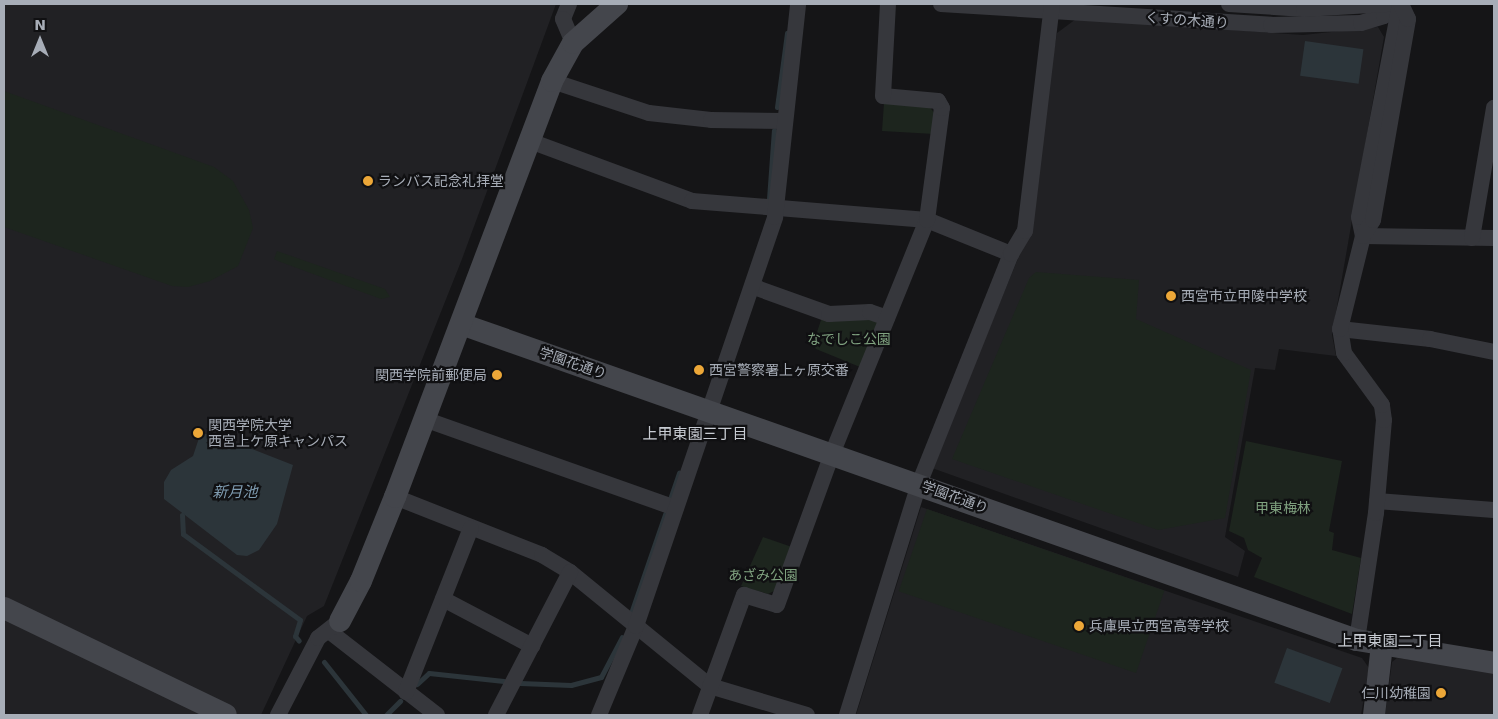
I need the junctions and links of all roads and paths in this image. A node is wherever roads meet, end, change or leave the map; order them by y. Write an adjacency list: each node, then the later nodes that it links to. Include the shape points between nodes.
1 (569, 4): 10 (street, via 563,19)
2 (617, 4): 10 (street)
3 (798, 4): 13 (street)
4 (888, 4): 17 (street, via 883,96 938,101 942,108)
5 (940, 4): 9 (street, くすの木通り)
6 (1229, 4): 7 (street, くすの木通り, via 1304,9)
7 (1387, 4)
8 (1400, 4): 9 (street, くすの木通り, via 1384,16 1361,23 1328,25 1271,25); 18 (street, via 1408,20 1373,220)
9 (1052, 7): 21 (street, via 1025,232)
10 (573, 43): 11 (street)
11 (552, 81): 13 (street, via 649,113 710,120); 15 (street)
12 (1494, 108): 14 (street)
13 (785, 121): 16 (street)
14 (1492, 132): 19 (street)
15 (530, 141): 16 (street, via 692,201); 24 (street)
16 (776, 208): 17 (street); 22 (street)
17 (928, 220): 21 (street); 23 (street)
18 (1363, 236): 19 (street); 25 (street)
19 (1472, 238): 20 (street)
20 (1494, 238)
21 (1011, 254): 30 (street)
22 (754, 287): 23 (street, via 829,314 870,312); 27 (street)
23 (887, 318): 29 (street)
24 (461, 324): 27 (street, 学園花通り); 28 (street)
25 (1340, 329): 26 (street, via 1430,338); 32 (street, via 1344,353 1382,405)
26 (1494, 352)
27 (711, 410): 29 (street, 学園花通り); 33 (street)
28 (424, 419): 31 (street); 33 (street)
29 (832, 454): 30 (street, 学園花通り); 45 (street, via 776,605 744,595)
30 (919, 484): 41 (street, 学園花通り); 54 (street)
31 (394, 497): 35 (street); 39 (street, via 361,581)
32 (1377, 501): 34 (street); 41 (street)
33 (676, 508): 40 (street)
34 (1494, 510)
35 (471, 528): 36 (street, via 542,555); 37 (street)
36 (570, 572): 40 (street); 43 (street)
37 (443, 599): 43 (street); 46 (street)
38 (4, 608): 47 (street)
39 (334, 626): 46 (street); 48 (street, via 318,638)
40 (636, 626): 45 (street); 51 (street)
41 (1357, 640): 42 (street, 学園花通り)
42 (1382, 645): 44 (street, 学園花通り); 55 (street)
43 (532, 646): 50 (street)
44 (1494, 663)
45 (710, 686): 52 (street); 53 (street)
46 (406, 692): 49 (street)
47 (226, 715)
48 (278, 715)
49 (437, 715)
50 (496, 715)
51 (599, 715)
52 (700, 715)
53 (807, 715)
54 (847, 715)
55 (1374, 715)

